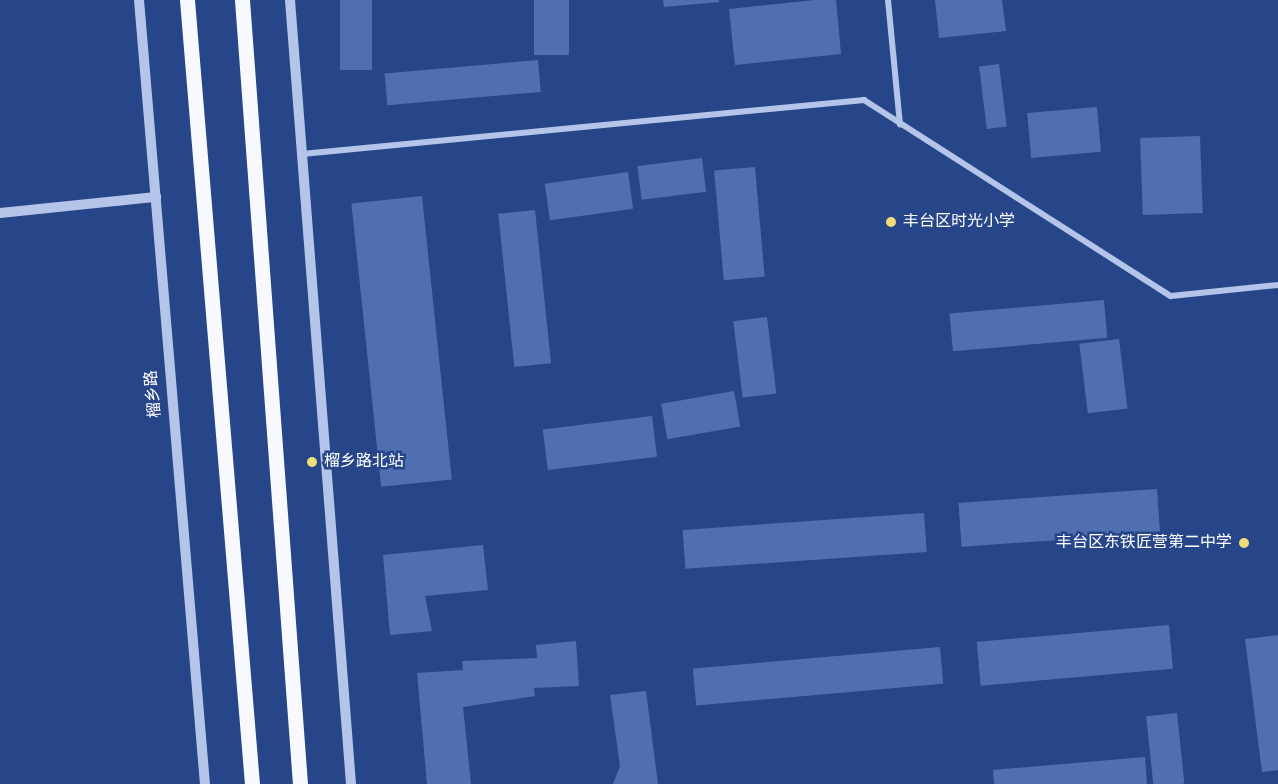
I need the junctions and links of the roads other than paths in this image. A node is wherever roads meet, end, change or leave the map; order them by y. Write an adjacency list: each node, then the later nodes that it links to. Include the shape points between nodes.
1 (139, 0): 8 (street, 榴乡路)
2 (188, 0): 12 (main road)
3 (242, 0): 13 (main road)
4 (291, 0): 7 (street)
5 (888, 0): 6 (street)
6 (900, 124): 7 (street, via 864,100); 10 (street, via 1171,296)
7 (302, 154): 14 (street)
8 (156, 197): 9 (street); 11 (street, 榴乡路)
9 (0, 213)
10 (1278, 285)
11 (205, 784)
12 (252, 784)
13 (300, 784)
14 (351, 784)

